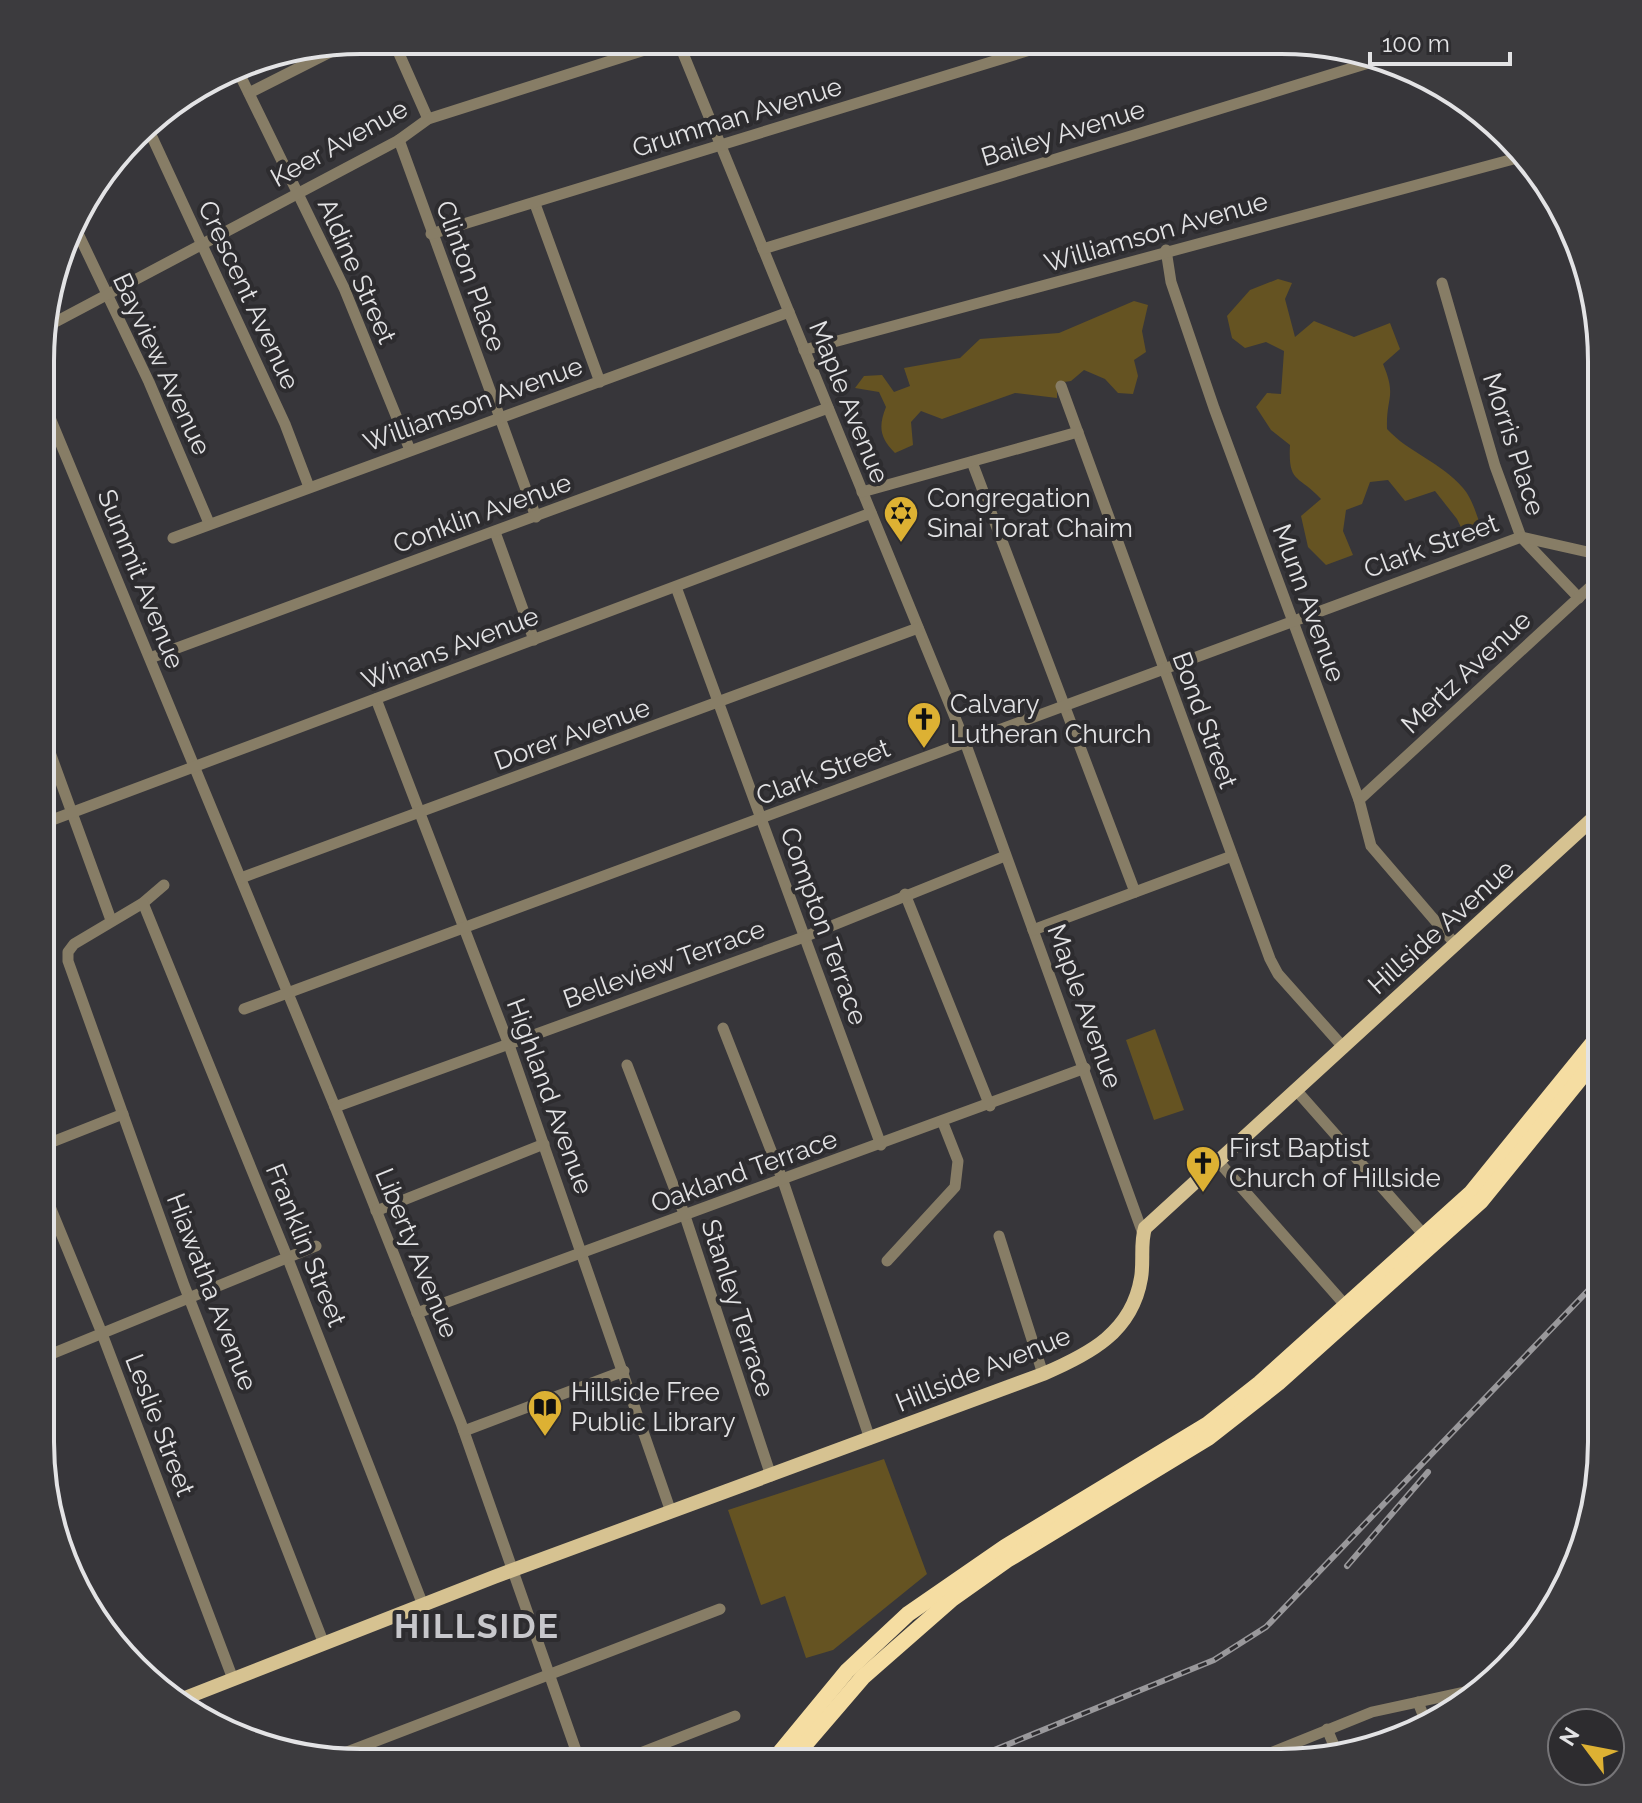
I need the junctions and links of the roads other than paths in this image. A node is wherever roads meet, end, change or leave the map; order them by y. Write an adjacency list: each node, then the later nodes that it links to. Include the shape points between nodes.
1 (399, 54): 9 (street)
2 (634, 54): 9 (street, Keer Avenue)
3 (681, 54): 12 (street, Maple Avenue)
4 (1004, 54): 12 (street, Grumman Avenue)
5 (320, 57): 8 (street)
6 (1363, 65): 19 (street, Bailey Avenue)
7 (241, 78): 8 (street, Aldine Street)
8 (249, 93): 14 (street, Aldine Street)
9 (428, 119): 11 (street, Keer Avenue)
10 (152, 137): 18 (street, Crescent Avenue)
11 (399, 140): 14 (street, Keer Avenue); 16 (street, Clinton Place)
12 (720, 144): 15 (street, Grumman Avenue); 19 (street, Maple Avenue)
13 (1512, 159): 20 (street, Williamson Avenue)
14 (297, 193): 18 (street, Keer Avenue); 32 (street, Aldine Street, via 344,288)
15 (535, 204): 16 (street, Grumman Avenue); 26 (street)
16 (431, 234): 29 (street, Clinton Place)
17 (80, 237): 22 (street, Bayview Avenue)
18 (201, 244): 22 (street, Keer Avenue); 34 (street, Crescent Avenue)
19 (763, 249): 23 (street, Maple Avenue)
20 (1166, 250): 25 (street, Williamson Avenue); 46 (street, Munn Avenue, via 1171,282 1209,394)
21 (1442, 283): 40 (street, Morris Place)
22 (106, 294): 24 (street, Keer Avenue); 38 (street, Bayview Avenue)
23 (789, 312): 25 (street, Maple Avenue); 26 (street, Williamson Avenue)
24 (57, 321)
25 (804, 350): 28 (street, Maple Avenue)
26 (600, 382): 29 (street, Williamson Avenue)
27 (1061, 386): 31 (street, Bond Street)
28 (828, 408): 35 (street, Maple Avenue); 37 (street, Conklin Avenue)
29 (500, 417): 32 (street, Williamson Avenue); 37 (street, Clinton Place)
30 (54, 427): 49 (street, Summit Avenue)
31 (1078, 432): 33 (street); 50 (street, Bond Street)
32 (410, 450): 34 (street, Williamson Avenue)
33 (972, 462): 35 (street); 53 (street)
34 (309, 487): 38 (street, Williamson Avenue)
35 (862, 492): 36 (street, Maple Avenue)
36 (871, 513): 43 (street, Winans Avenue); 47 (street, Maple Avenue)
37 (536, 517): 39 (street, Conklin Avenue)
38 (209, 523): 41 (street, Williamson Avenue)
39 (495, 532): 48 (street); 49 (street, Conklin Avenue)
40 (1521, 537): 42 (street, Clark Street); 45 (street, Morris Place); 46 (street, Clark Street)
41 (173, 538)
42 (1588, 552)
43 (676, 587): 48 (street, Winans Avenue); 52 (street, Compton Terrace)
44 (1588, 589): 45 (street, Mertz Avenue)
45 (1579, 598): 57 (street, Mertz Avenue)
46 (1292, 621): 50 (street, Clark Street); 57 (street, Munn Avenue)
47 (918, 628): 52 (street, Dorer Avenue); 54 (street, Maple Avenue)
48 (534, 640): 51 (street, Winans Avenue)
49 (150, 658): 56 (street, Summit Avenue)
50 (1163, 669): 53 (street, Clark Street); 64 (street, Bond Street)
51 (376, 699): 56 (street, Winans Avenue); 59 (street, Highland Avenue)
52 (719, 704): 59 (street, Dorer Avenue); 61 (street, Compton Terrace)
53 (1064, 705): 54 (street, Clark Street); 67 (street)
54 (965, 742): 61 (street, Clark Street); 63 (street, Maple Avenue)
55 (54, 763): 58 (street)
56 (193, 767): 58 (street, Winans Avenue); 65 (street, Liberty Avenue)
57 (1359, 800): 74 (street, Munn Avenue, via 1371,846)
58 (72, 812): 60 (street, Winans Avenue); 70 (street)
59 (420, 813): 65 (street, Dorer Avenue); 71 (street, Highland Avenue)
60 (54, 819)
61 (761, 819): 71 (street, Clark Street); 73 (street, Compton Terrace)
62 (1588, 823): 74 (main road, Hillside Avenue)
63 (1005, 856): 68 (street, Belleview Terrace); 72 (street, Maple Avenue)
64 (1232, 856): 67 (street); 79 (street, Bond Street, via 1274,969)
65 (241, 878): 75 (street, Liberty Avenue)
66 (164, 885): 69 (street)
67 (1135, 892): 72 (street)
68 (905, 894): 73 (street, Belleview Terrace); 85 (street)
69 (143, 903): 70 (street); 102 (street, Franklin Street)
70 (111, 920): 87 (street, Hiawatha Avenue, via 74,944 68,961)
71 (464, 927): 75 (street, Clark Street); 78 (street, Highland Avenue)
72 (1033, 930): 82 (street, Maple Avenue)
73 (804, 937): 78 (street, Belleview Terrace); 91 (street, Compton Terrace)
74 (1456, 945): 79 (main road, Hillside Avenue)
75 (287, 993): 76 (street, Clark Street); 86 (street, Liberty Avenue)
76 (244, 1009)
77 (723, 1028): 93 (street)
78 (509, 1045): 86 (street, Belleview Terrace); 90 (street, Highland Avenue)
79 (1344, 1048): 84 (main road, Hillside Avenue)
80 (1588, 1050): 99 (highway, via 1490,1174)
81 (627, 1065): 95 (street, Stanley Terrace)
82 (1085, 1068): 85 (street, Oakland Terrace); 97 (street, Maple Avenue)
83 (1588, 1069): 132 (highway, via 1481,1201 1278,1383 1217,1433 952,1599 851,1689)
84 (1296, 1090): 92 (main road, Hillside Avenue); 99 (street)
85 (990, 1106): 88 (street, Oakland Terrace)
86 (335, 1107): 94 (street, Liberty Avenue)
87 (123, 1114): 89 (street); 104 (street, Hiawatha Avenue)
88 (943, 1123): 91 (street, Oakland Terrace); 103 (street, via 958,1161 955,1187)
89 (54, 1141)
90 (544, 1144): 94 (street); 101 (street, Highland Avenue)
91 (881, 1145): 93 (street, Oakland Terrace)
92 (1218, 1161): 97 (main road, Hillside Avenue); 105 (street)
93 (783, 1181): 95 (street, Oakland Terrace); 112 (street)
94 (376, 1211): 106 (street, Liberty Avenue)
95 (685, 1216): 101 (street, Oakland Terrace); 113 (street, Stanley Terrace)
96 (54, 1217): 107 (street, Leslie Street)
97 (1142, 1231): 110 (main road, Hillside Avenue, via 1141,1280 1126,1318 1098,1347)
98 (999, 1236): 110 (street)
99 (1425, 1236): 105 (highway)
100 (316, 1246): 102 (street)
101 (583, 1253): 106 (street, Oakland Terrace); 109 (street, Highland Avenue)
102 (288, 1259): 104 (street); 116 (street, Franklin Street)
103 (887, 1261)
104 (190, 1299): 107 (street); 118 (street, Hiawatha Avenue)
105 (1346, 1306): 131 (highway, via 1208,1424 998,1551 908,1614 847,1671)
106 (417, 1313): 111 (street, Liberty Avenue)
107 (102, 1335): 108 (street); 120 (street, Leslie Street)
108 (54, 1353)
109 (624, 1371): 111 (street); 114 (street, Highland Avenue)
110 (1043, 1374): 112 (main road, Hillside Avenue)
111 (464, 1431): 115 (street, Liberty Avenue)
112 (870, 1439): 113 (main road, Hillside Avenue)
113 (771, 1476): 114 (main road, Hillside Avenue)
114 (671, 1512): 115 (main road, Hillside Avenue)
115 (515, 1570): 116 (main road, Hillside Avenue); 119 (street, Liberty Avenue)
116 (423, 1605): 118 (main road, Hillside Avenue)
117 (720, 1609): 119 (street)
118 (324, 1644): 120 (main road, Hillside Avenue)
119 (549, 1674): 128 (street); 129 (street, Liberty Avenue)
120 (233, 1679): 122 (main road, Hillside Avenue)
121 (1457, 1694): 123 (street)
122 (189, 1696)
123 (1418, 1702): 124 (street); 126 (street)
124 (1423, 1714)
125 (735, 1716): 130 (street)
126 (1327, 1729): 127 (street); 133 (street)
127 (1333, 1744)
128 (356, 1749)
129 (575, 1749)
130 (650, 1749)
131 (783, 1749)
132 (801, 1749)
133 (1279, 1749)

